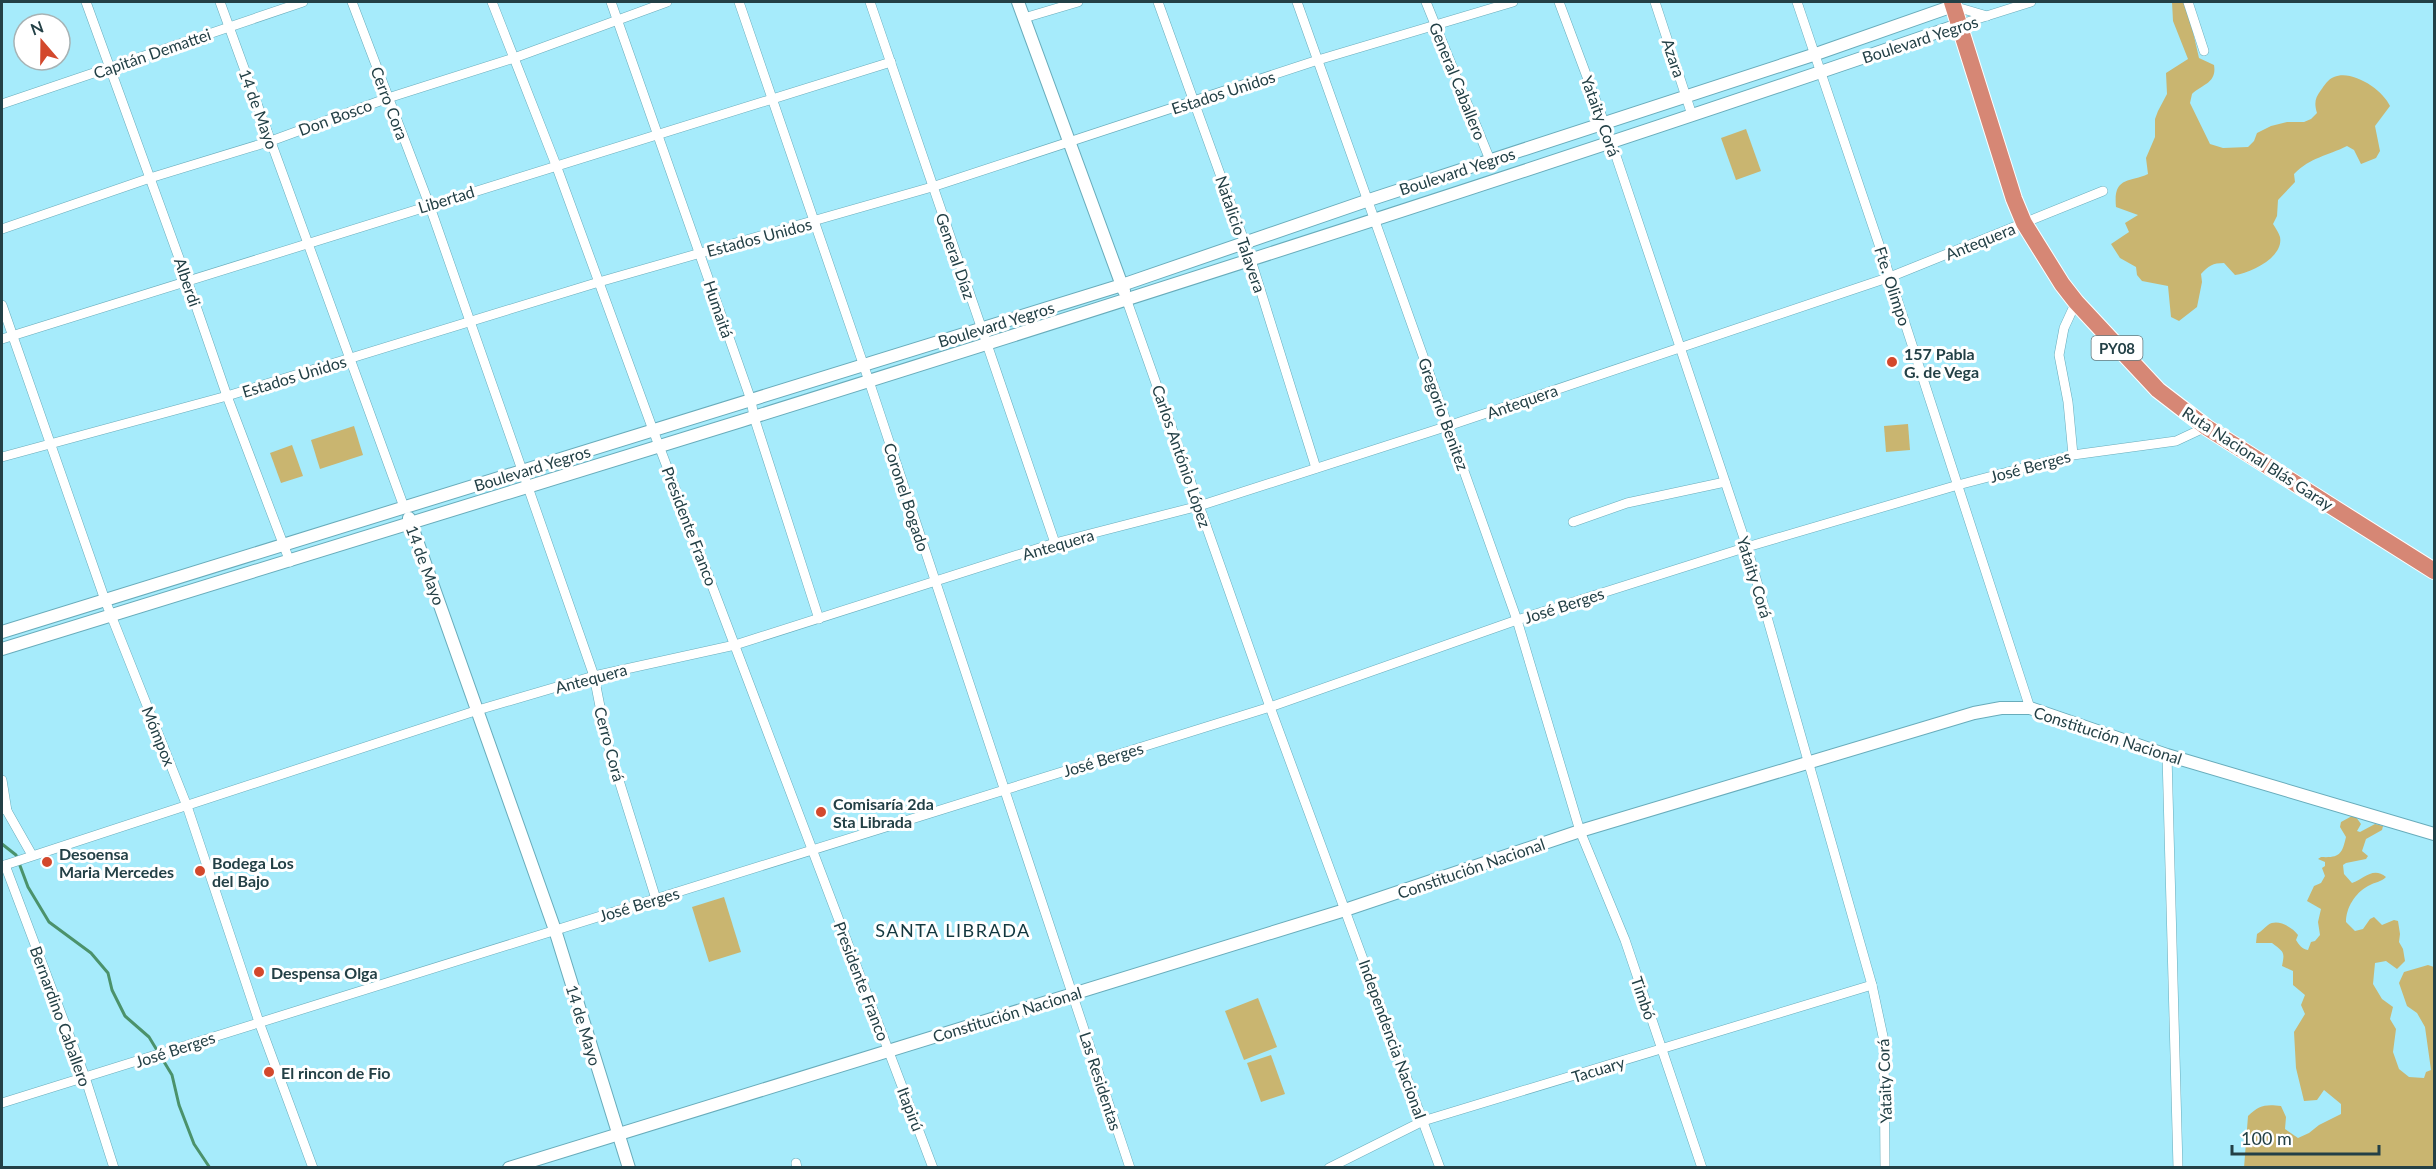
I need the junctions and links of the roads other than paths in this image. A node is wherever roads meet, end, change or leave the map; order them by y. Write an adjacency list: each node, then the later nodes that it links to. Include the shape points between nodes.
1 (86, 2): 33 (street, Alberdi)
2 (220, 2): 27 (street, 14 de Mayo)
3 (303, 2): 27 (street, Capitán Demattei)
4 (352, 2): 36 (street, Cerro Cora)
5 (492, 2): 30 (street, Presidente Franco)
6 (611, 2): 24 (street, Humaitá)
7 (667, 2): 24 (street, Don Bosco)
8 (739, 2): 37 (street, Coronel Bogado)
9 (870, 2): 32 (street, General Díaz)
10 (1018, 2): 23 (main road, Carlos António López)
11 (1078, 2): 23 (street)
12 (1158, 2): 38 (street, Natalicio Talavera)
13 (1297, 2): 31 (street, Gregorio Benitez)
14 (1426, 2): 25 (street, General Caballero)
15 (1513, 2): 25 (street, Estados Unidos)
16 (1559, 2): 41 (street, Yataity Corá)
17 (1655, 2): 35 (street, Azara)
18 (1797, 2): 29 (street, Fte. Olimpo)
19 (2031, 2): 22 (street)
20 (2188, 2): 28 (street)
21 (1953, 4): 22 (street, Boulevard Yegros); 26 (highway, Ruta Nacional Blás Garay / PY08); 29 (main road, Boulevard Yegros)
22 (1988, 16): 26 (street, Boulevard Yegros)
23 (1024, 18): 44 (main road, Carlos António López)
24 (617, 20): 30 (street, Don Bosco); 42 (street, Humaitá)
25 (1435, 25): 31 (street, Estados Unidos); 46 (street, General Caballero)
26 (1958, 25): 34 (main road, Boulevard Yegros); 55 (highway, Ruta Nacional Blás Garay / PY08)
27 (229, 27): 33 (street, Capitán Demattei); 43 (street, 14 de Mayo)
28 (2204, 51)
29 (1815, 54): 34 (street, Fte. Olimpo); 35 (main road, Boulevard Yegros)
30 (514, 58): 36 (street, Don Bosco); 47 (street, Presidente Franco)
31 (1318, 60): 38 (street, Estados Unidos); 51 (street, Gregorio Benitez)
32 (891, 62): 37 (street, Libertad); 49 (street, General Díaz)
33 (110, 67): 39 (street, Capitán Demattei); 48 (street, Alberdi)
34 (1821, 72): 40 (main road, Boulevard Yegros); 61 (street, Fte. Olimpo)
35 (1687, 96): 40 (street, Azara); 41 (main road, Boulevard Yegros)
36 (388, 98): 43 (street, Don Bosco); 52 (street, Cerro Cora)
37 (773, 98): 42 (street, Libertad); 54 (street, Coronel Bogado)
38 (1194, 102): 44 (street, Estados Unidos); 58 (street, Natalicio Talavera)
39 (2, 104)
40 (1692, 114): 45 (main road, Boulevard Yegros)
41 (1603, 123): 45 (street, Yataity Corá); 46 (main road, Boulevard Yegros)
42 (658, 134): 47 (street, Libertad); 59 (street, Humaitá)
43 (271, 141): 48 (street, Don Bosco); 57 (street, 14 de Mayo)
44 (1068, 141): 49 (street, Estados Unidos); 64 (main road, Carlos António López)
45 (1611, 141): 53 (main road, Boulevard Yegros); 73 (street, Yataity Corá)
46 (1490, 160): 51 (main road, Boulevard Yegros)
47 (556, 165): 52 (street, Libertad); 63 (street, Presidente Franco)
48 (150, 178): 56 (street, Don Bosco); 62 (street, Alberdi)
49 (933, 187): 54 (street, Estados Unidos); 69 (street, General Díaz)
50 (2103, 191): 55 (street, Antequera)
51 (1369, 200): 53 (street, Gregorio Benitez); 58 (main road, Boulevard Yegros)
52 (429, 204): 57 (street, Libertad); 68 (street, Cerro Cora)
53 (1374, 219): 60 (main road, Boulevard Yegros); 80 (street, Gregorio Benitez)
54 (814, 222): 59 (street, Estados Unidos); 75 (street, Coronel Bogado)
55 (2025, 223): 61 (street, Antequera); 66 (highway, Ruta Nacional Blás Garay / PY08)
56 (2, 229)
57 (308, 243): 62 (street, Libertad); 74 (street, 14 de Mayo)
58 (1245, 243): 60 (street, Natalicio Talavera); 64 (main road, Boulevard Yegros)
59 (700, 253): 63 (street, Estados Unidos); 78 (street, Humaitá)
60 (1251, 260): 65 (main road, Boulevard Yegros); 87 (street, Natalicio Talavera)
61 (1890, 277): 73 (street, Antequera); 90 (street, Fte. Olimpo)
62 (187, 280): 70 (street, Libertad); 77 (street, Alberdi)
63 (599, 282): 68 (street, Estados Unidos); 82 (street, Presidente Franco)
64 (1122, 285): 65 (main road, Carlos António López); 69 (main road, Boulevard Yegros)
65 (1127, 301): 72 (main road, Boulevard Yegros); 92 (street, Carlos António López)
66 (2076, 302): 81 (highway, Ruta Nacional Blás Garay / PY08, via 2158,390); 85 (street, via 2064,328 2059,355)
67 (2, 305): 70 (street, Mómpox)
68 (470, 322): 74 (street, Estados Unidos); 88 (street, Cerro Corá)
69 (981, 328): 72 (street, General Díaz); 75 (main road, Boulevard Yegros)
70 (12, 335): 71 (street, Libertad); 83 (street, Mómpox)
71 (2, 339)
72 (986, 345): 76 (main road, Boulevard Yegros); 96 (street, General Díaz)
73 (1680, 348): 80 (street, Antequera); 89 (street, Yataity Corá)
74 (350, 359): 77 (street, Estados Unidos); 93 (street, 14 de Mayo)
75 (864, 365): 76 (street, Coronel Bogado); 78 (main road, Boulevard Yegros)
76 (869, 381): 79 (main road, Boulevard Yegros); 101 (street, Coronel Bogado)
77 (227, 396): 83 (street, Estados Unidos); 97 (street, Alberdi)
78 (752, 400): 79 (street, Humaitá); 82 (main road, Boulevard Yegros)
79 (754, 417): 84 (main road, Boulevard Yegros); 104 (street, Humaitá)
80 (1448, 426): 87 (street, Antequera); 105 (street, Gregorio Benitez)
81 (2206, 427): 85 (street, José Berges, via 2176,441); 100 (highway, Ruta Nacional Blás Garay / PY08)
82 (653, 430): 84 (street, Presidente Franco); 88 (main road, Boulevard Yegros)
83 (50, 443): 86 (street, Estados Unidos); 102 (street, Mómpox)
84 (660, 446): 91 (main road, Boulevard Yegros); 107 (street, Presidente Franco)
85 (2073, 454): 90 (street, José Berges)
86 (2, 457)
87 (1316, 468): 92 (street, Antequera)
88 (522, 471): 91 (street, Cerro Corá); 93 (main road, Boulevard Yegros)
89 (1725, 482): 94 (street, via 1627,503); 98 (street, Yataity Corá)
90 (1958, 485): 98 (street, José Berges); 111 (street, Fte. Olimpo)
91 (528, 488): 95 (main road, Boulevard Yegros); 109 (street, Cerro Corá)
92 (1199, 506): 96 (street, Antequera); 110 (street, Carlos António López)
93 (405, 507): 95 (main road, 14 de Mayo); 97 (main road, Boulevard Yegros)
94 (1573, 522)
95 (411, 524): 99 (main road, Boulevard Yegros); 112 (main road, 14 de Mayo)
96 (1055, 543): 101 (street, Antequera)
97 (284, 545): 99 (street, Alberdi); 102 (main road, Boulevard Yegros)
98 (1747, 547): 105 (street, José Berges); 114 (street, Yataity Corá)
99 (290, 562): 103 (main road, Boulevard Yegros)
100 (2434, 572)
101 (935, 582): 104 (street, Antequera); 116 (street, Coronel Bogado)
102 (105, 600): 103 (street, Mómpox); 106 (main road, Boulevard Yegros)
103 (111, 616): 108 (main road, Boulevard Yegros); 117 (street, Mómpox)
104 (819, 618): 107 (street, Antequera)
105 (1517, 620): 110 (street, José Berges); 119 (street, Gregorio Benitez)
106 (2, 632)
107 (735, 645): 109 (street, Antequera); 121 (street, Presidente Franco)
108 (2, 649)
109 (594, 676): 112 (street, Antequera); 124 (street, Cerro Corá, via 608,742)
110 (1270, 707): 116 (street, José Berges); 125 (street, Carlos António López)
111 (2030, 708): 113 (main road, Constitución Nacional); 114 (main road, Constitución Nacional, via 1974,713)
112 (478, 710): 117 (street, Antequera); 126 (main road, 14 de Mayo)
113 (2167, 755): 120 (main road, Constitución Nacional); 146 (street)
114 (1810, 762): 119 (main road, Constitución Nacional); 127 (street, Yataity Corá)
115 (2, 780): 118 (street)
116 (1004, 790): 121 (street, José Berges); 128 (street, Coronel Bogado)
117 (187, 806): 122 (street, Antequera); 129 (street, Mómpox)
118 (4, 808): 122 (street)
119 (1580, 831): 125 (main road, Constitución Nacional); 130 (street, Timbó, via 1625,940)
120 (2434, 834)
121 (813, 850): 124 (street, José Berges); 131 (street, Presidente Franco)
122 (32, 855): 123 (street, Antequera)
123 (3, 865): 132 (street, Bernardino Caballero)
124 (656, 899): 126 (street, José Berges)
125 (1345, 910): 128 (main road, Constitución Nacional); 134 (street, Independencia Nacional)
126 (555, 930): 129 (street, José Berges); 135 (main road, 14 de Mayo)
127 (1872, 985): 130 (street, Tacuary); 145 (street, Yataity Corá, via 1884,1041)
128 (1072, 994): 131 (main road, Constitución Nacional); 141 (street, Las Residentas)
129 (259, 1023): 132 (street, José Berges); 137 (street, Mómpox)
130 (1662, 1049): 134 (street, Tacuary); 144 (street, Timbó)
131 (888, 1050): 135 (main road, Constitución Nacional); 140 (street, Itapirú)
132 (85, 1077): 133 (street, José Berges); 136 (street, Bernardino Caballero)
133 (2, 1103)
134 (1423, 1121): 142 (street, Tacuary); 143 (street, Independencia Nacional)
135 (618, 1134): 138 (main road, Constitución Nacional); 139 (main road, 14 de Mayo)
136 (114, 1167)
137 (313, 1167)
138 (509, 1167)
139 (629, 1167)
140 (933, 1167)
141 (1130, 1167)
142 (1329, 1167)
143 (1440, 1167)
144 (1702, 1167)
145 (1886, 1167)
146 (2178, 1167)

